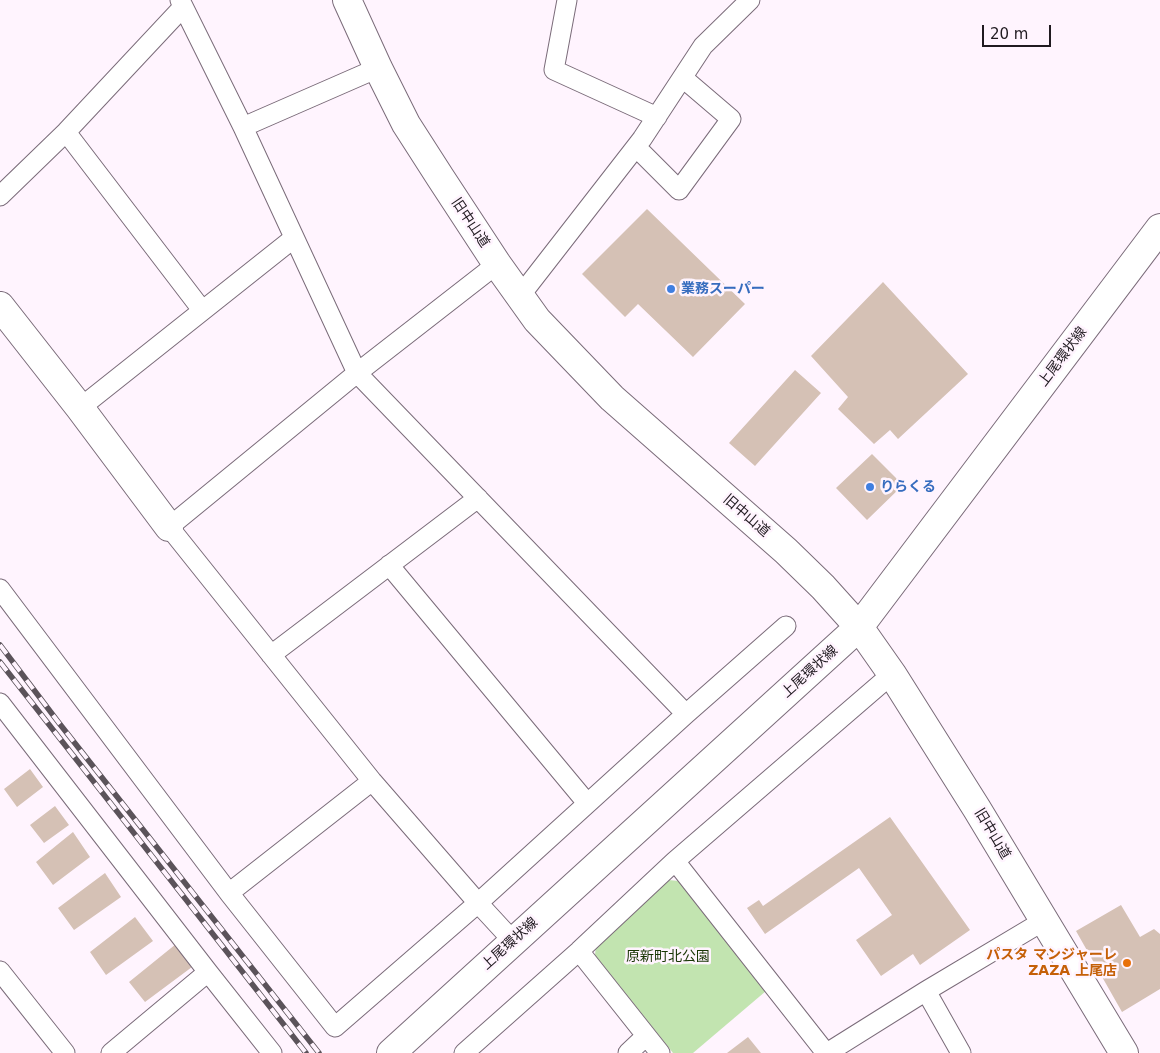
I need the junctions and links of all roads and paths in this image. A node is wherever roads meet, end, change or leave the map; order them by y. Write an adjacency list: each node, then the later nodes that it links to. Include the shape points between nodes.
1 (347, 0): 5 (main road, 旧中山道)
2 (567, 0): 7 (street, via 554,70)
3 (750, 0): 6 (street, via 703,46)
4 (181, 3): 8 (street); 9 (street)
5 (378, 68): 8 (street); 14 (main road, 旧中山道, via 406,124)
6 (683, 78): 7 (street); 10 (street, via 731,119 679,190)
7 (657, 117): 10 (street)
8 (243, 127): 13 (street)
9 (66, 132): 11 (street); 17 (street)
10 (636, 147): 15 (street)
11 (0, 196)
12 (1160, 228): 25 (main road, 上尾環状線)
13 (294, 238): 17 (street); 18 (street)
14 (497, 264): 15 (main road, 旧中山道); 18 (street)
15 (520, 296): 25 (main road, 旧中山道, via 537,320 612,398 786,551)
16 (0, 306): 19 (main road)
17 (202, 310): 19 (street)
18 (357, 373): 20 (street); 21 (street)
19 (80, 408): 21 (main road)
20 (478, 498): 22 (street); 29 (street)
21 (169, 527): 26 (street)
22 (389, 565): 26 (street); 31 (street)
23 (0, 589): 33 (street)
24 (786, 626): 29 (street)
25 (859, 627): 27 (main road, 旧中山道); 36 (main road, 上尾環状線)
26 (271, 655): 30 (street)
27 (892, 674): 32 (street); 35 (main road, 旧中山道)
28 (0, 703): 39 (street)
29 (686, 714): 31 (street)
30 (372, 781): 33 (street); 34 (street)
31 (587, 803): 34 (street)
32 (675, 861): 37 (street); 49 (street)
33 (229, 893): 34 (street, via 335,1027)
34 (478, 903): 36 (street)
35 (1045, 920): 40 (street); 51 (main road, 旧中山道)
36 (513, 941): 45 (main road, 上尾環状線)
37 (579, 951): 41 (street); 46 (street)
38 (0, 971): 42 (street)
39 (208, 972): 43 (street); 44 (street)
40 (926, 991): 49 (street); 50 (street)
41 (646, 1036): 47 (street); 48 (street)
42 (65, 1053)
43 (111, 1053)
44 (272, 1053)
45 (390, 1053)
46 (464, 1053)
47 (628, 1053)
48 (660, 1053)
49 (827, 1053)
50 (961, 1053)
51 (1124, 1053)

